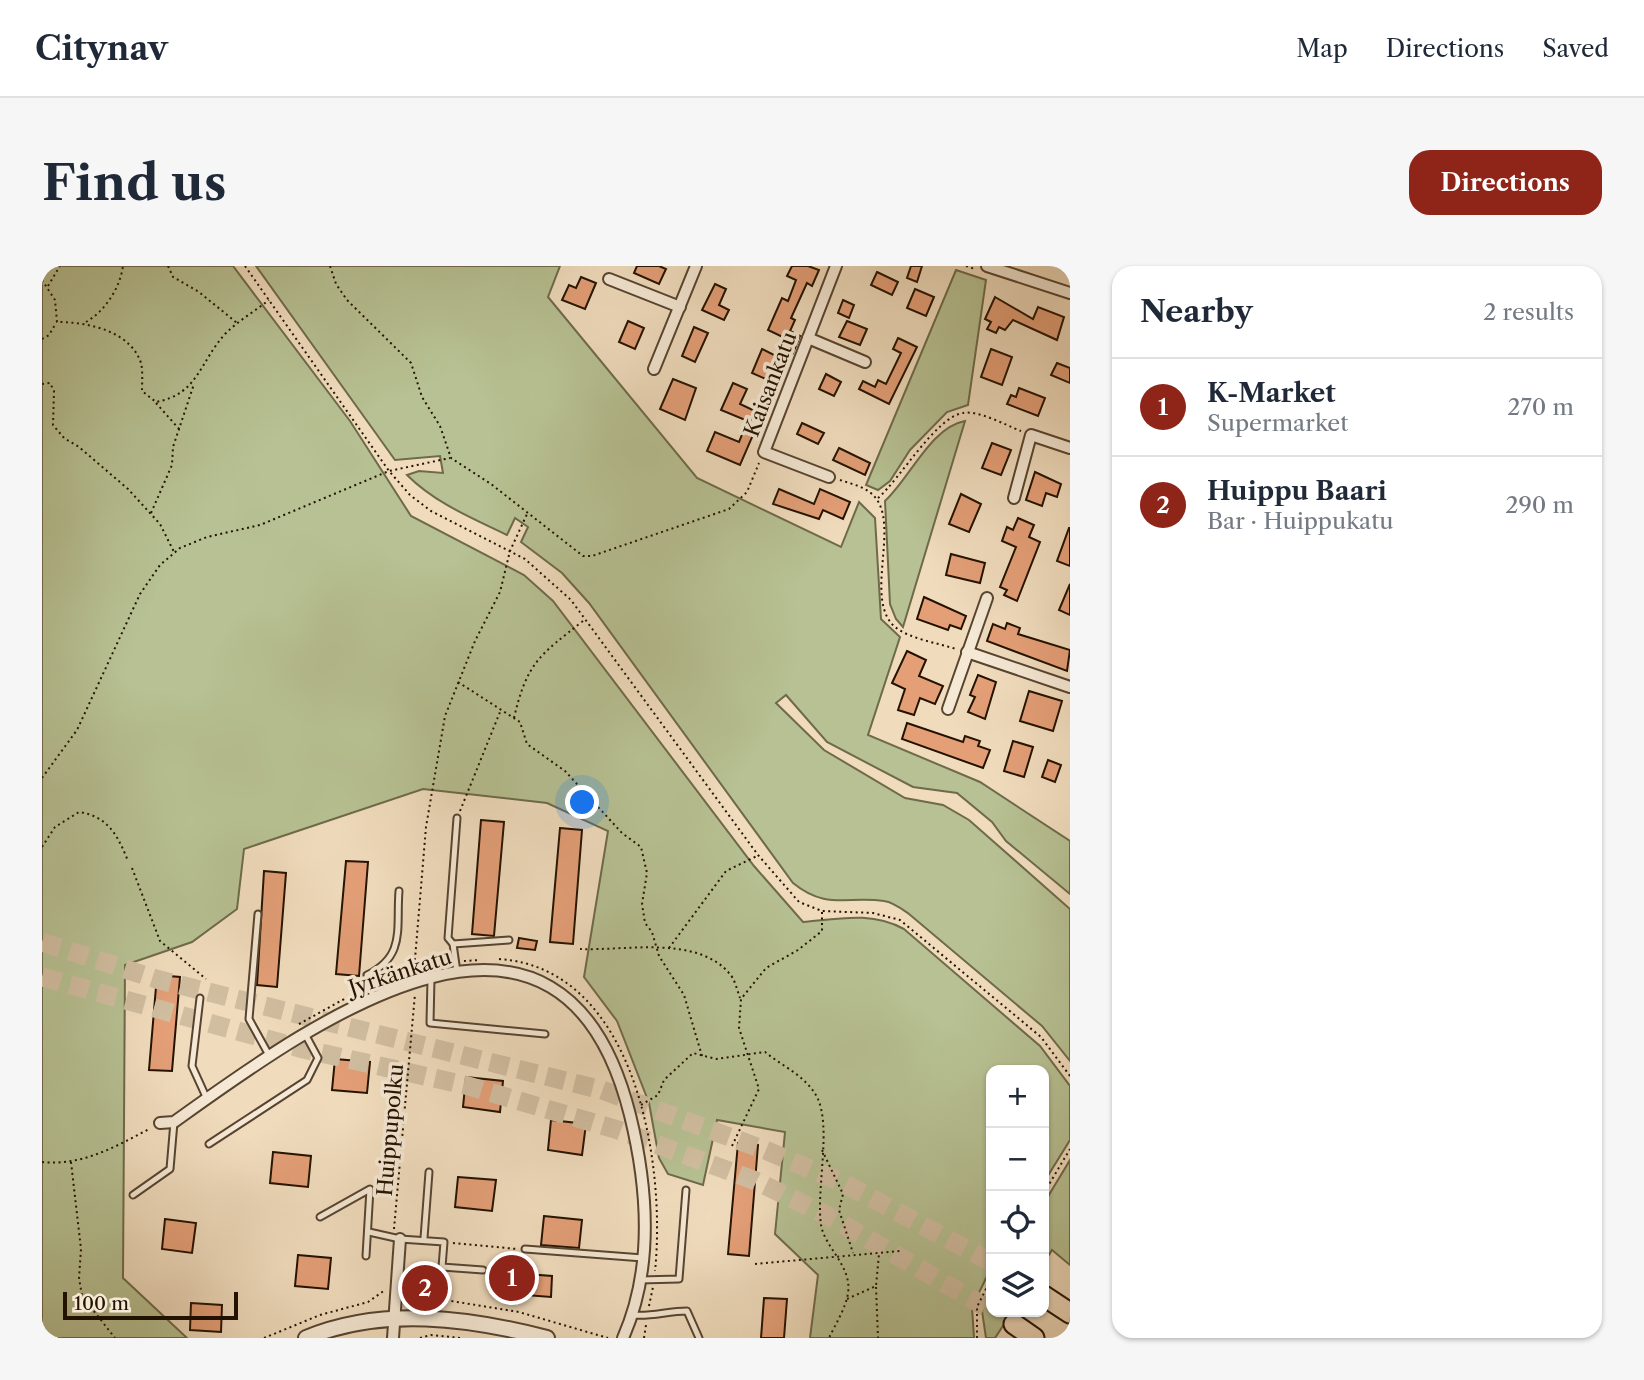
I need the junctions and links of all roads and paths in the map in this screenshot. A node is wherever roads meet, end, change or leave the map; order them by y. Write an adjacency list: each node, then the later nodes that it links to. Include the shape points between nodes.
1 (60, 266): 11 (path)
2 (123, 266): 16 (path, via 116,290)
3 (168, 266): 17 (path, via 173,277)
4 (245, 266): 13 (path)
5 (330, 266): 29 (path, via 346,300 411,363)
6 (696, 266): 14 (street)
7 (836, 266): 18 (street, Kaisankatu)
8 (987, 266): 12 (street)
9 (609, 279): 14 (street)
10 (42, 280): 11 (path)
11 (47, 287): 15 (path, via 55,300)
12 (1070, 293)
13 (270, 299): 17 (path); 30 (path)
14 (680, 307): 21 (street)
15 (57, 322): 16 (path); 19 (path)
16 (85, 322): 24 (path, via 129,346 141,363 142,391)
17 (238, 324): 22 (path, via 210,352)
18 (808, 338): 20 (street); 28 (street, Kaisankatu)
19 (42, 339)
20 (865, 362)
21 (654, 369)
22 (194, 383): 24 (path, via 173,399); 25 (path)
23 (42, 384): 35 (path, via 50,383 54,391 53,425 58,432 128,489)
24 (156, 402): 25 (path)
25 (180, 430): 35 (path, via 172,465)
26 (1031, 435): 27 (street); 32 (street); 33 (path, via 965,412 952,416)
27 (1070, 447)
28 (764, 452): 31 (street, Kaisankatu); 34 (path, via 747,492 729,509 592,556 574,551)
29 (452, 458): 30 (path); 34 (path)
30 (389, 471): 36 (path, via 431,511); 37 (path, via 312,505 207,537)
31 (829, 477): 33 (path, via 857,485)
32 (1014, 498)
33 (877, 499): 40 (path, via 883,517 883,600 889,620 902,631)
34 (527, 513): 36 (path, Huippupolku)
35 (151, 514): 37 (path)
36 (510, 551): 39 (path, via 546,576); 41 (path, Huippupolku, via 500,592)
37 (174, 553): 46 (path, via 140,594 77,730)
38 (987, 598): 40 (street)
39 (584, 620): 45 (path, via 538,656 520,690); 49 (path)
40 (967, 652): 42 (street); 43 (street)
41 (457, 681): 44 (path); 63 (path, Huippupolku, via 436,752)
42 (1070, 687)
43 (948, 709)
44 (500, 711): 45 (path); 47 (path)
45 (513, 719): 57 (path, via 520,722 527,744 565,771 622,833 641,847 648,873 642,904)
46 (42, 778)
47 (457, 818): 56 (lane, via 448,938)
48 (42, 847): 50 (path, via 55,827 79,812 91,814 111,828)
49 (758, 855): 53 (path, via 799,902); 58 (path, via 726,871)
50 (128, 861)
51 (132, 868): 64 (path, via 160,941)
52 (399, 891): 66 (lane, via 395,954 367,975)
53 (821, 911): 68 (path, via 822,931 766,968); 75 (path, via 873,913 900,920 1041,1037)
54 (258, 914): 74 (lane, via 249,1019)
55 (509, 940): 56 (lane)
56 (453, 944): 62 (lane)
57 (656, 945): 58 (path); 59 (path); 73 (path, via 684,995)
58 (669, 948): 68 (path, via 714,961 731,974)
59 (580, 949)
60 (485, 959): 62 (path)
61 (492, 959): 77 (path, via 522,962 551,973 588,1001 621,1050)
62 (456, 967): 65 (street, Jyrkänkatu); 101 (street, Jyrkänkatu, via 494,970 544,983 576,1005 600,1037 625,1096 641,1158)
63 (412, 978): 65 (street, Jyrkänkatu); 66 (street, Jyrkänkatu); 66 (path); 92 (path, Huippupolku, via 416,996)
64 (206, 979)
65 (431, 979): 71 (lane, via 430,1023)
66 (371, 991): 69 (path); 70 (street, Jyrkänkatu)
67 (200, 998): 76 (lane, via 192,1066)
68 (741, 999): 72 (path, via 739,1028)
69 (292, 1028)
70 (305, 1034): 74 (street, Jyrkänkatu); 80 (lane, via 318,1058 307,1080)
71 (545, 1034)
72 (749, 1054): 73 (path, via 716,1059); 81 (path, via 759,1089); 82 (path, via 765,1052 791,1069 817,1097 824,1118)
73 (702, 1055): 77 (path, via 693,1053 664,1080 658,1095)
74 (270, 1057): 76 (street, Jyrkänkatu)
75 (1070, 1076)
76 (207, 1099): 78 (street, Jyrkänkatu)
77 (640, 1106): 105 (path, via 657,1192)
78 (174, 1122): 79 (street); 89 (lane, via 170,1169)
79 (160, 1123): 84 (path, via 115,1148)
80 (209, 1144)
81 (733, 1146)
82 (822, 1149): 98 (path, via 843,1194 839,1210); 99 (path, via 821,1228 826,1243)
83 (1070, 1149): 88 (path)
84 (71, 1161): 85 (path); 116 (path, via 82,1296)
85 (42, 1162)
86 (429, 1172): 93 (lane)
87 (686, 1190): 105 (lane, via 679,1279)
88 (1045, 1191)
89 (133, 1195)
90 (320, 1217): 91 (lane, via 370,1189)
91 (369, 1232): 92 (lane); 100 (lane)
92 (395, 1238): 93 (lane); 113 (street)
93 (424, 1238): 94 (lane)
94 (444, 1242): 95 (path); 103 (lane, via 442,1267)
95 (525, 1249): 101 (lane)
96 (901, 1251): 97 (path)
97 (879, 1252): 98 (path); 106 (path)
98 (853, 1254): 99 (path)
99 (839, 1255): 102 (path); 109 (path, via 849,1292)
100 (366, 1256)
101 (643, 1258): 104 (street, Jyrkänkatu)
102 (755, 1264)
103 (483, 1270)
104 (640, 1280): 105 (lane); 111 (street, Jyrkänkatu)
105 (654, 1281): 112 (path)
106 (876, 1286): 109 (path); 127 (path)
107 (986, 1289): 128 (path, via 977,1307)
108 (1049, 1299): 110 (highway)
109 (845, 1300): 126 (path)
110 (1070, 1313)
111 (633, 1315): 112 (lane); 123 (street, Jyrkänkatu)
112 (648, 1317): 124 (path); 125 (lane, via 662,1311 687,1311)
113 (395, 1319): 117 (street); 118 (street); 121 (street, via 460,1320)
114 (1014, 1324): 129 (highway)
115 (585, 1334): 122 (path)
116 (115, 1338)
117 (306, 1338)
118 (393, 1338)
119 (419, 1338): 120 (path)
120 (461, 1338)
121 (547, 1338)
122 (584, 1338)
123 (623, 1338)
124 (644, 1338)
125 (699, 1338)
126 (829, 1338)
127 (878, 1338)
128 (977, 1338)
129 (1034, 1338)

